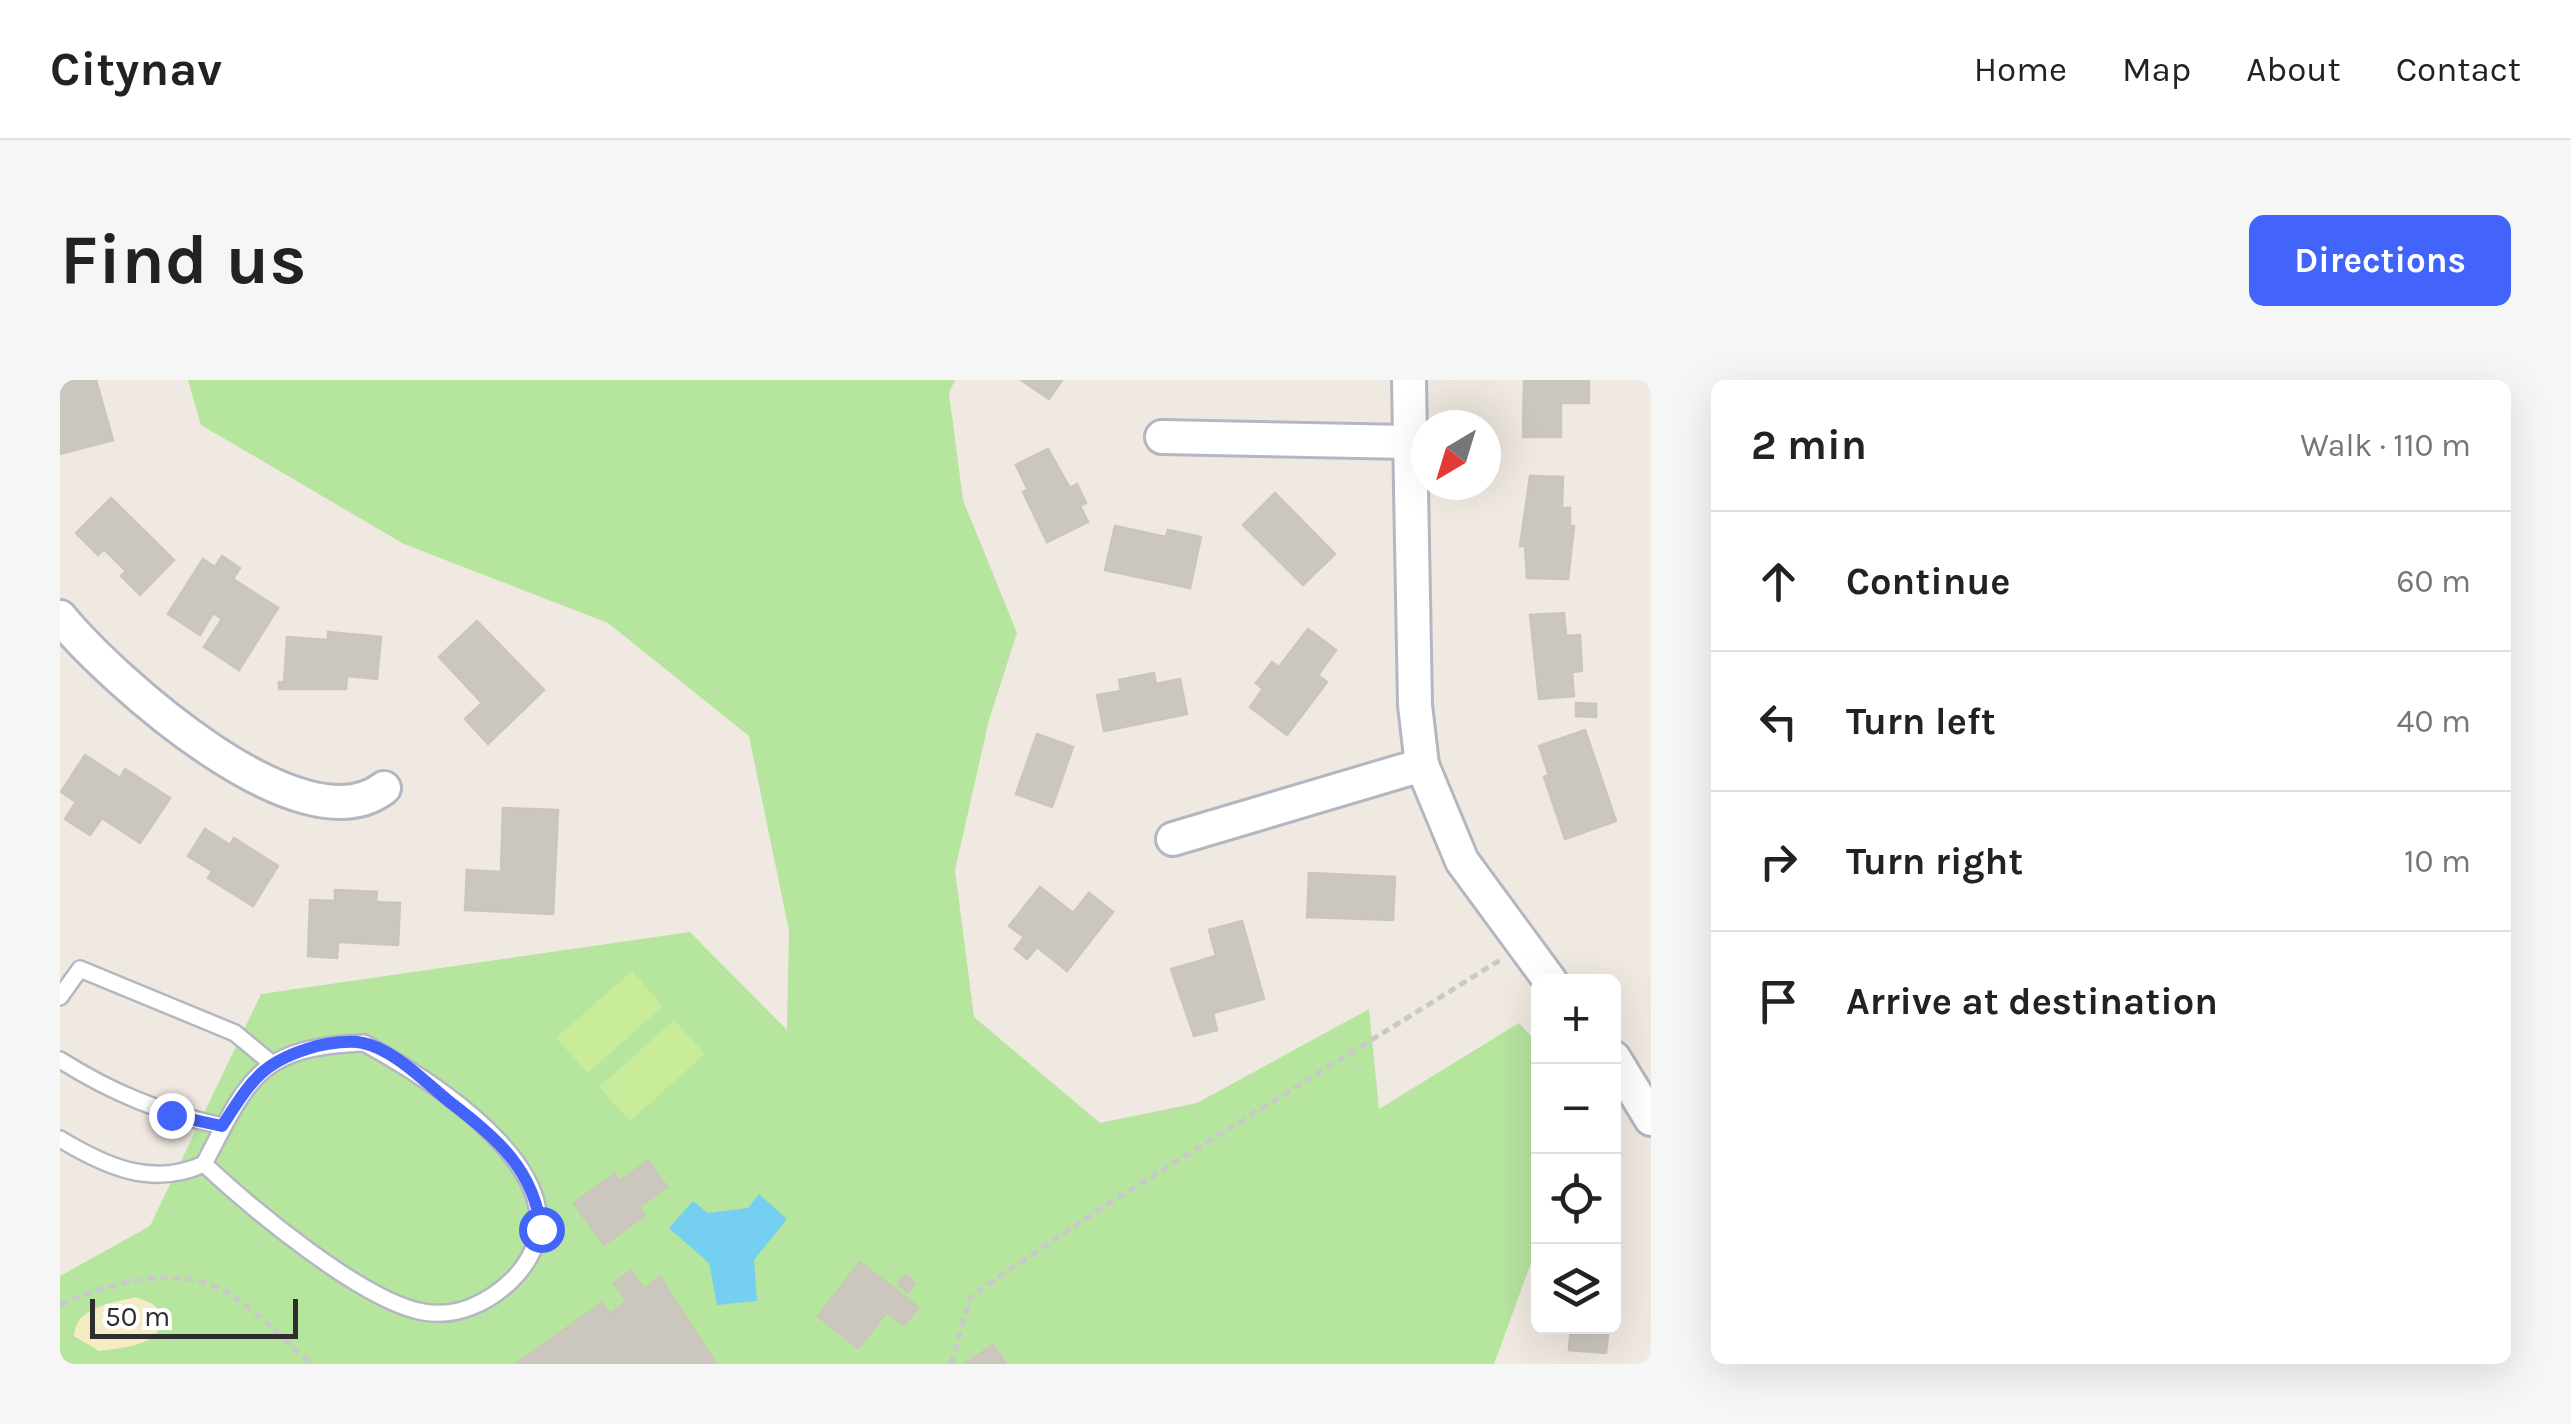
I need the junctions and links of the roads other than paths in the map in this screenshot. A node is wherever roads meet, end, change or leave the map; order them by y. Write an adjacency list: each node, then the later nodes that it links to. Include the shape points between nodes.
1 (1409, 380): 3 (street)
2 (1162, 437): 3 (street)
3 (1408, 442): 5 (street)
4 (60, 617): 6 (street, via 117,678 238,767 302,798 335,804 354,804)
5 (1422, 764): 7 (street); 8 (street, via 1462,861)
6 (384, 788)
7 (1173, 839)
8 (1546, 974)
9 (60, 997): 11 (lane, via 80,970 235,1033)
10 (60, 1060): 14 (lane, via 107,1090)
11 (270, 1062): 14 (lane); 16 (lane, via 324,1044 364,1042 395,1060 518,1162 538,1202 541,1229 532,1252 479,1305 426,1313 369,1288 268,1219)
12 (1618, 1064): 13 (street)
13 (1651, 1119)
14 (222, 1126): 16 (lane)
15 (60, 1139): 16 (lane, via 102,1164 138,1173 165,1176)
16 (204, 1164)

